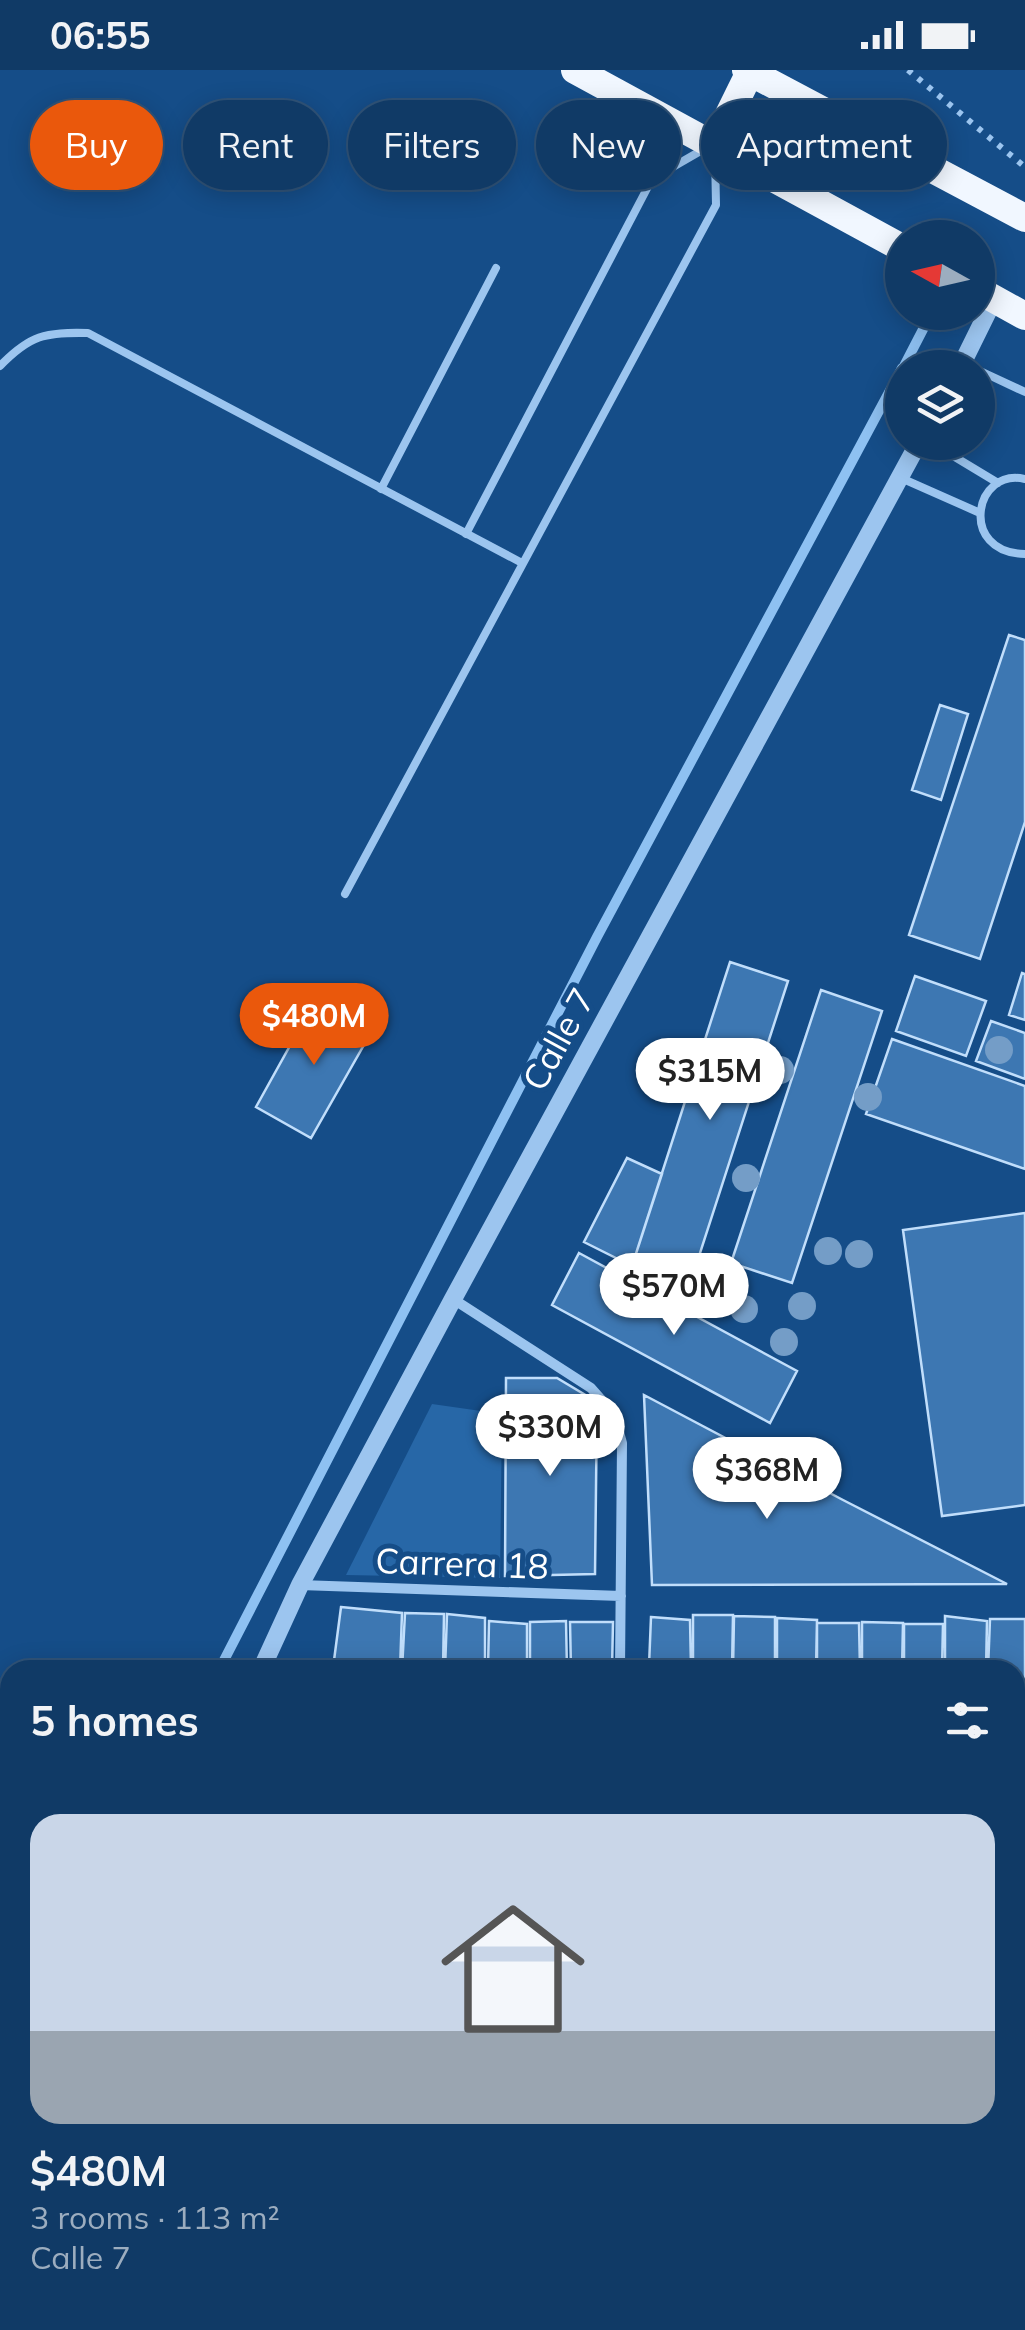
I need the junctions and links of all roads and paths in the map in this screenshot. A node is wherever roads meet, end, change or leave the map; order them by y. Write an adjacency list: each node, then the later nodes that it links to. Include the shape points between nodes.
1 (575, 70): 5 (highway)
2 (908, 70): 7 (path)
3 (748, 71): 4 (highway); 10 (highway)
4 (735, 100)
5 (701, 136)
6 (701, 151): 25 (lane, via 652,180)
7 (1025, 167)
8 (716, 190): 27 (lane, via 716,205)
9 (799, 190): 11 (highway)
10 (1022, 211)
11 (885, 238)
12 (496, 268): 23 (lane)
13 (995, 300): 14 (highway)
14 (1025, 316)
15 (0, 366): 23 (lane, via 24,341 88,333)
16 (995, 379): 17 (lane)
17 (1025, 392)
18 (910, 460): 20 (street, Calle 7)
19 (961, 460): 22 (lane)
20 (900, 478): 24 (lane); 29 (street, Calle 7)
21 (1025, 479): 22 (lane)
22 (998, 482): 24 (lane)
23 (381, 488): 25 (lane)
24 (980, 513): 26 (lane, via 988,541)
25 (466, 534): 27 (lane)
26 (1024, 554)
27 (522, 563): 28 (lane)
28 (344, 894)
29 (453, 1299): 30 (street, Calle 7); 31 (street, via 591,1388 614,1414 622,1443)
30 (300, 1585): 31 (street, Carrera 18); 32 (street, Calle 7)
31 (621, 1596): 33 (street)
32 (266, 1660)
33 (620, 1660)

